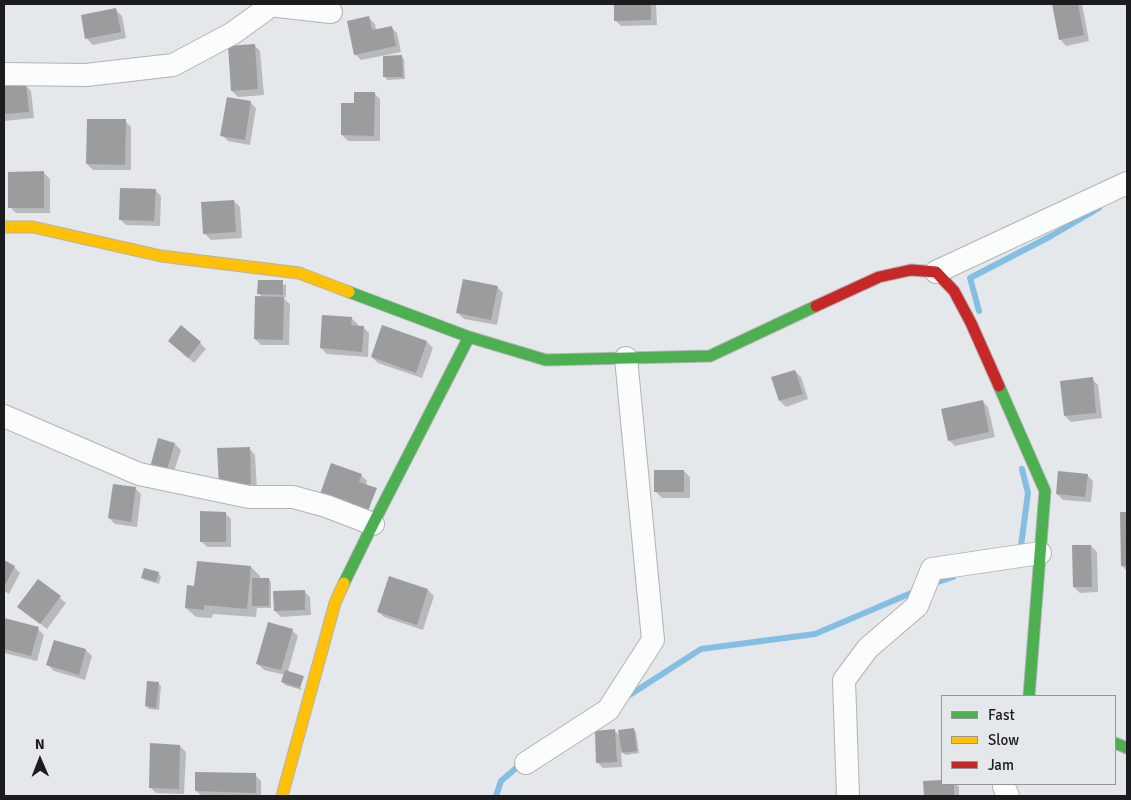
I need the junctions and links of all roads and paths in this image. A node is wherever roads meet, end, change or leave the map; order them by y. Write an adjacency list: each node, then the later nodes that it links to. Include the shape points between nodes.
1 (271, 4): 2 (street); 3 (street, via 233,33 173,65 86,74)
2 (331, 12)
3 (4, 74)
4 (1127, 183): 6 (street)
5 (4, 227): 7 (street, via 33,227 161,256 299,273)
6 (936, 272): 8 (street, via 911,270 880,278 710,356); 11 (street, via 954,291 971,323 1045,491)
7 (469, 337): 8 (street, via 546,360); 10 (street)
8 (626, 358): 13 (street, via 652,640 608,710)
9 (4, 416): 10 (street, via 139,474 249,497 292,497)
10 (373, 524): 14 (street, via 335,603)
11 (1040, 553): 12 (street); 15 (street, via 932,569 917,606 868,648 844,680)
12 (1029, 695)
13 (526, 763)
14 (282, 796)
15 (848, 796)

